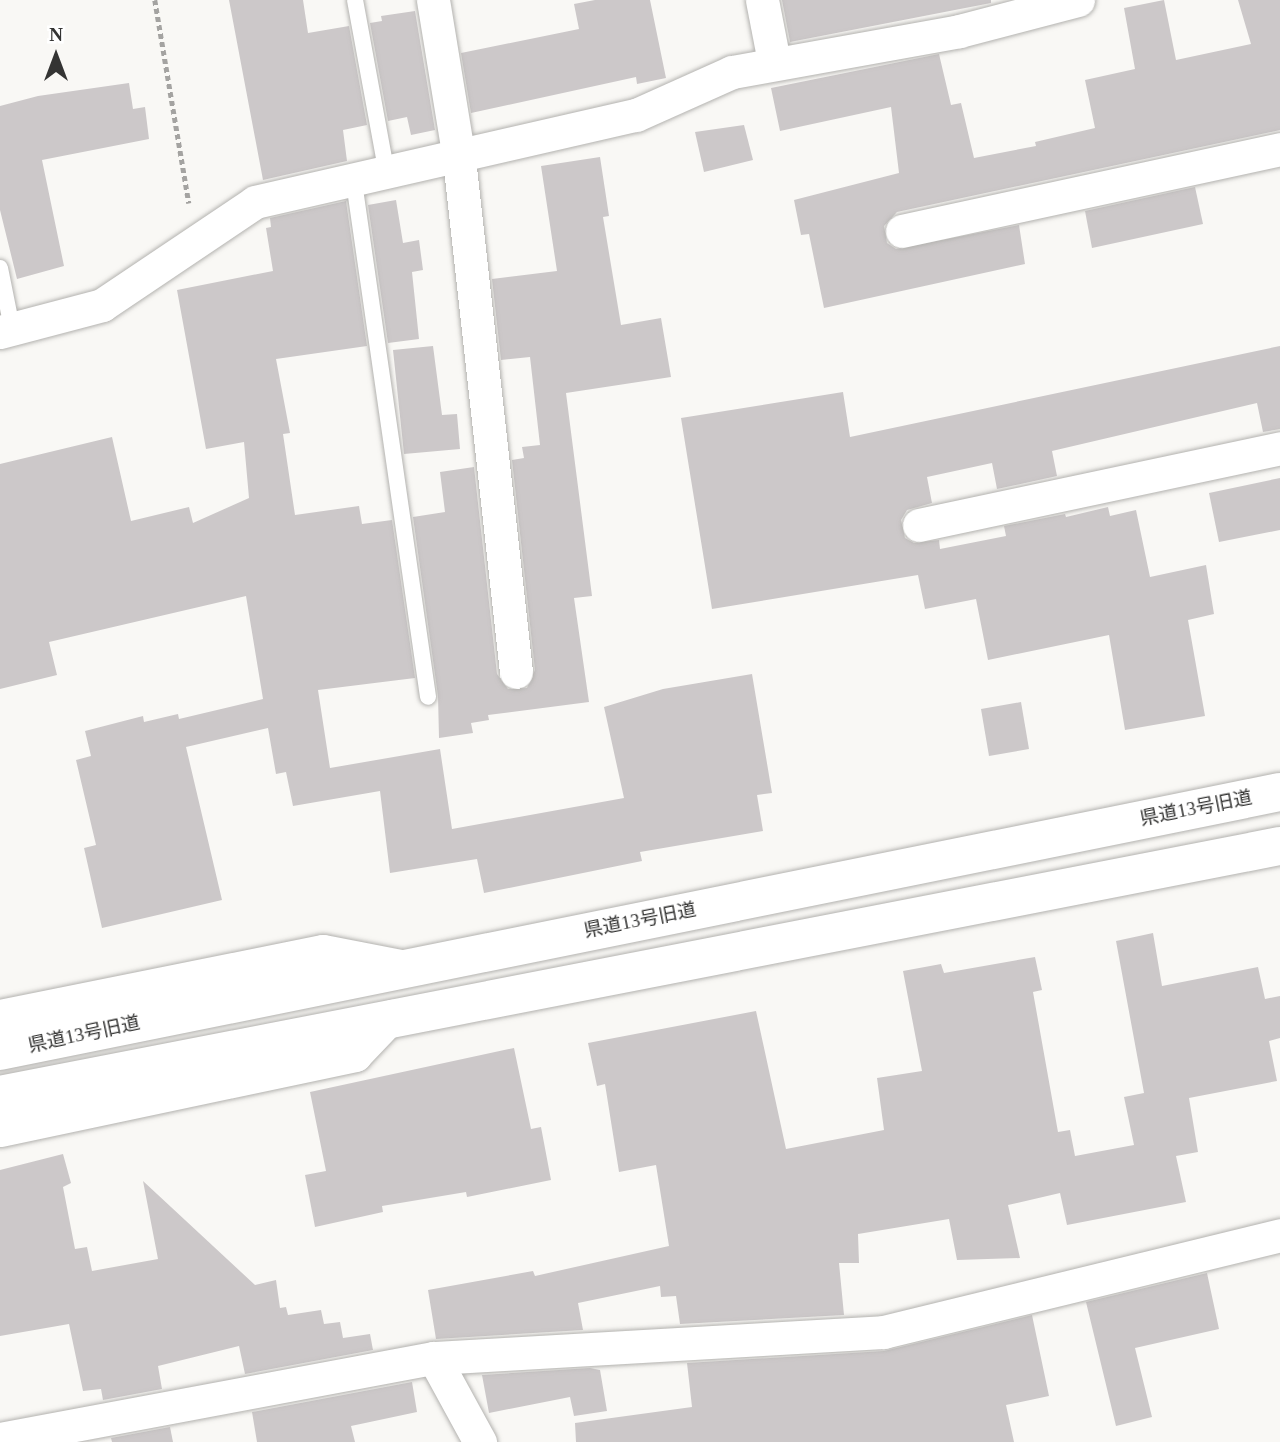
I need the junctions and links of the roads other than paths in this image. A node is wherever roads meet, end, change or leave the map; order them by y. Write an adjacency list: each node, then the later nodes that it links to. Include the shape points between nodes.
1 (355, 0): 8 (lane)
2 (433, 0): 7 (street)
3 (762, 0): 5 (street)
4 (1078, 0): 5 (street, via 959,31)
5 (774, 62): 7 (street, via 732,72 636,115)
6 (1280, 149): 10 (street)
7 (459, 159): 8 (street); 15 (street)
8 (387, 175): 9 (street)
9 (354, 182): 12 (street, via 255,202 103,304); 16 (lane)
10 (902, 231)
11 (0, 268): 12 (lane)
12 (6, 330)
13 (1280, 448): 14 (street)
14 (919, 525)
15 (516, 672)
16 (428, 697)
17 (1280, 792): 19 (street, 県道13号旧道)
18 (1280, 846): 21 (street)
19 (408, 968): 20 (street, via 323,951); 22 (street, 県道13号旧道)
20 (0, 1016)
21 (392, 1016): 23 (street); 24 (street, via 355,1055)
22 (0, 1051)
23 (0, 1095)
24 (0, 1130)
25 (1280, 1235): 26 (street, via 883,1332)
26 (434, 1358): 27 (street); 28 (street)
27 (0, 1439)
28 (480, 1442)

